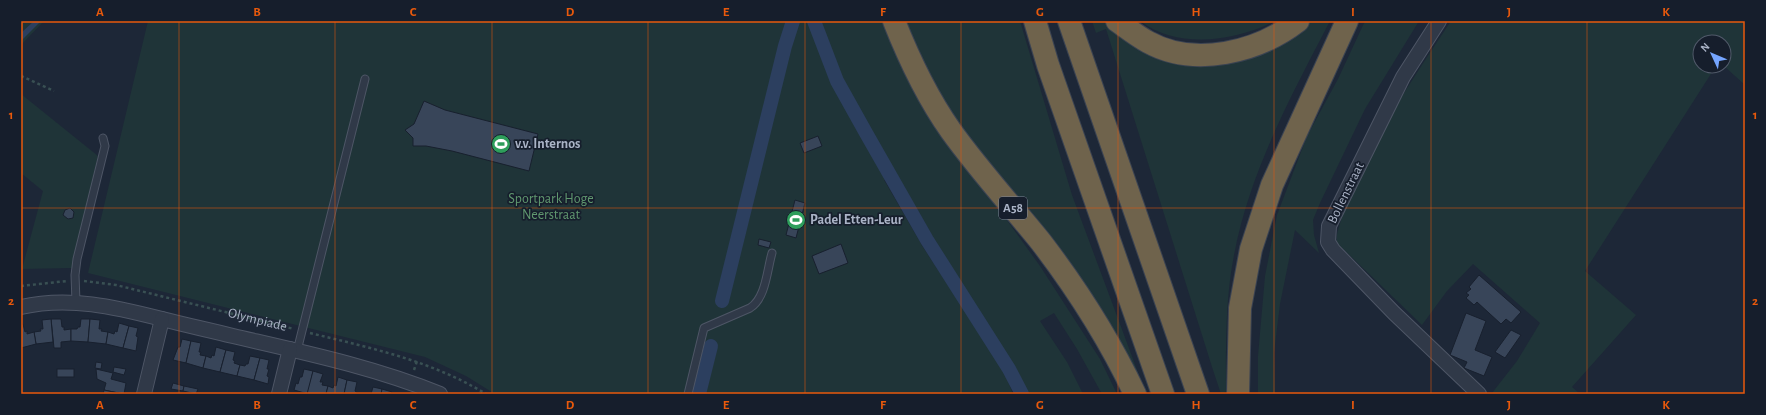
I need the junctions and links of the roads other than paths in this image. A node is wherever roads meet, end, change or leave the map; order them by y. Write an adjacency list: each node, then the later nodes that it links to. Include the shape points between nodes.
1 (894, 21): 20 (highway, A58, via 930,97 951,131 1042,244 1073,287 1102,332)
2 (1035, 21): 21 (highway)
3 (1070, 21): 22 (highway)
4 (1117, 21): 5 (highway, via 1148,42 1174,51 1194,54 1231,53 1266,41)
5 (1298, 21)
6 (1347, 21): 23 (highway, via 1272,185 1251,249 1240,308)
7 (1440, 21): 24 (street, Bollenstraat, via 1403,77 1329,226 1328,242 1394,313)
8 (365, 79): 14 (lane, via 302,331)
9 (102, 138): 11 (lane, via 105,146 77,259)
10 (772, 253): 19 (lane, via 756,303 704,328)
11 (76, 302): 12 (street, Olympiade); 13 (street, Olympiade, via 112,306)
12 (21, 308)
13 (162, 319): 14 (street, Olympiade); 16 (street)
14 (293, 350): 15 (street, Olympiade); 17 (street)
15 (408, 388): 18 (street, Olympiade)
16 (144, 394)
17 (279, 394)
18 (440, 394)
19 (688, 394)
20 (1135, 394)
21 (1163, 394)
22 (1198, 394)
23 (1238, 394)
24 (1479, 394)

